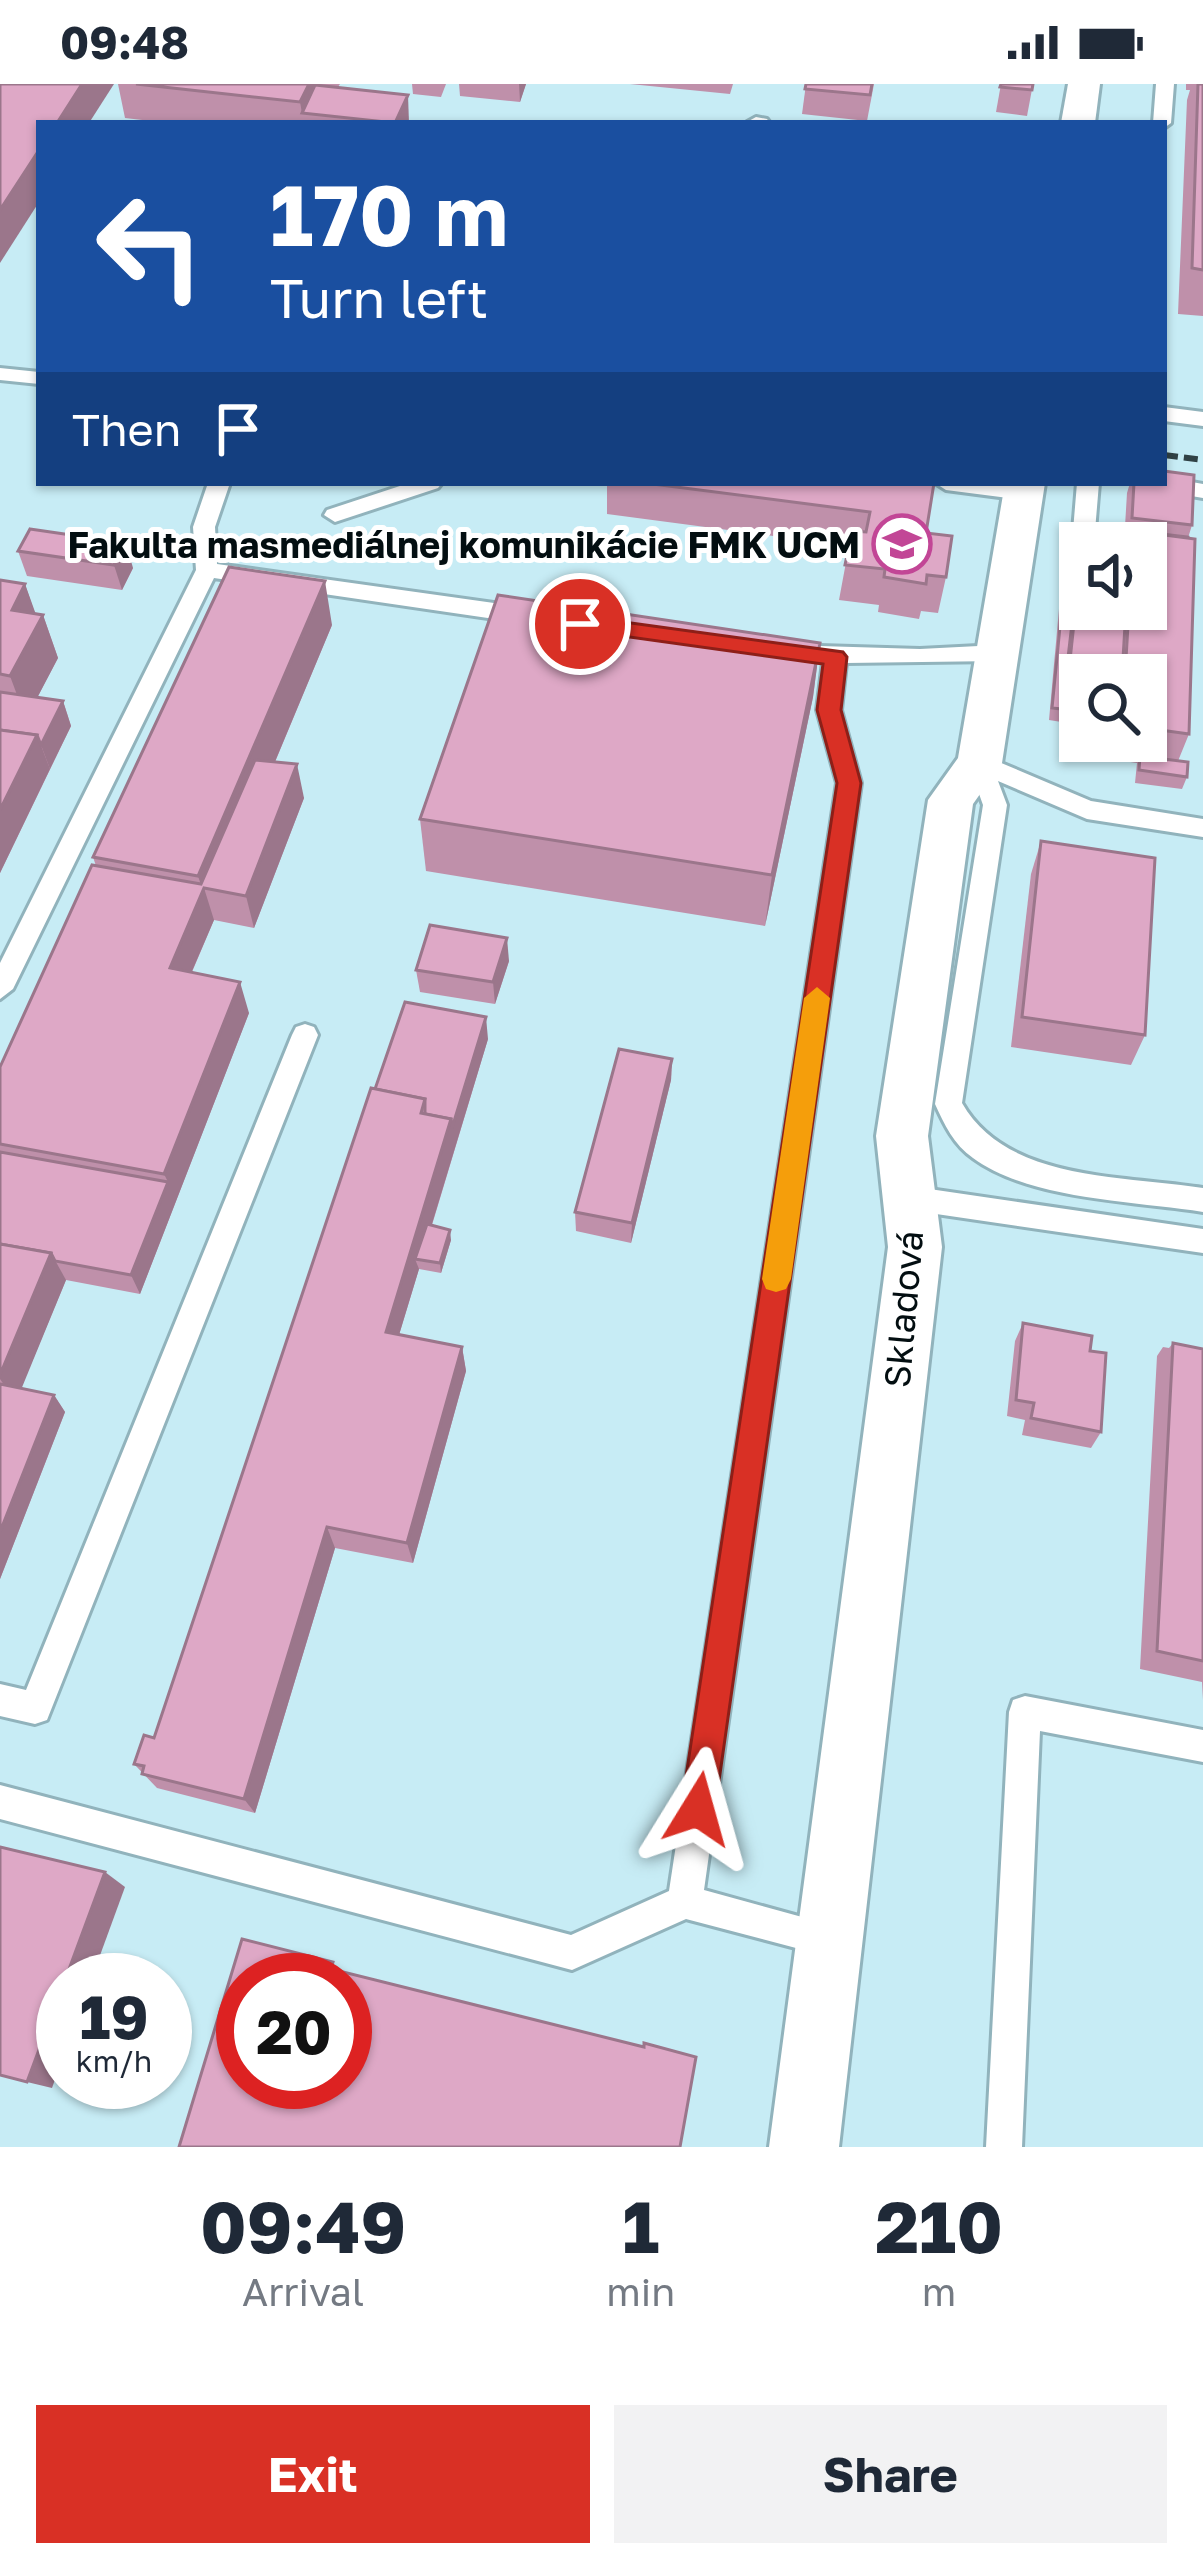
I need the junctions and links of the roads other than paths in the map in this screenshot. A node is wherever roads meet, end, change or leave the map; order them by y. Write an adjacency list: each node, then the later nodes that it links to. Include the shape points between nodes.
1 (1084, 84): 3 (street)
2 (1165, 84): 4 (lane)
3 (1078, 120)
4 (1162, 120)
5 (0, 374): 6 (lane)
6 (36, 378)
7 (1167, 414): 8 (lane)
8 (1203, 419)
9 (1167, 485): 15 (lane)
10 (218, 486): 18 (lane, via 204,527)
11 (422, 486): 16 (lane)
12 (993, 486): 14 (lane)
13 (1088, 486): 17 (lane)
14 (1024, 488): 21 (street, Skladová)
15 (1203, 491)
16 (335, 515)
17 (1085, 522)
18 (207, 570): 19 (lane); 25 (lane)
19 (556, 620)
20 (766, 651): 22 (lane)
21 (998, 653): 22 (lane); 23 (street, Skladová)
22 (835, 657): 33 (lane, via 829,710 849,783)
23 (980, 763): 24 (lane, via 1087,810); 27 (street, Skladová, via 951,800 902,1136); 28 (lane, via 995,805 947,1104 984,1153 1021,1170)
24 (1203, 828)
25 (0, 989)
26 (305, 1035): 30 (lane, via 35,1708)
27 (909, 1198): 29 (lane); 34 (street, Skladová, via 915,1247)
28 (1203, 1200)
29 (1203, 1241)
30 (0, 1700)
31 (1203, 1746): 36 (lane, via 1025,1712)
32 (0, 1802): 33 (lane, via 572,1953)
33 (685, 1902): 34 (lane)
34 (830, 1940): 35 (street, Skladová)
35 (804, 2147)
36 (1004, 2147)

